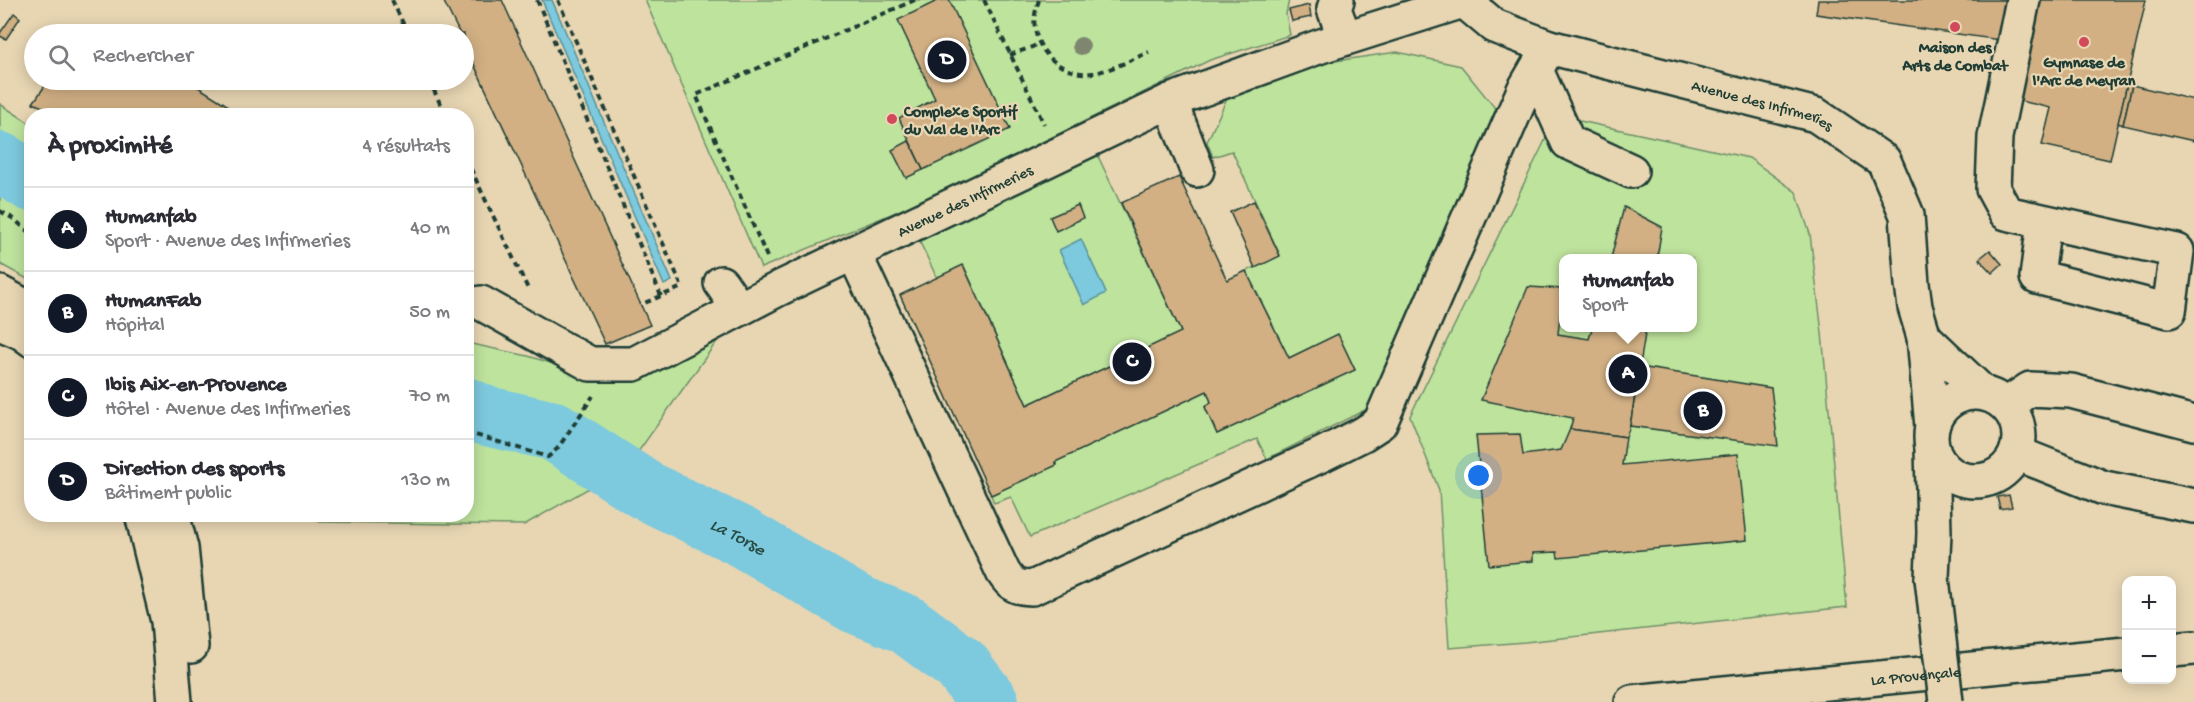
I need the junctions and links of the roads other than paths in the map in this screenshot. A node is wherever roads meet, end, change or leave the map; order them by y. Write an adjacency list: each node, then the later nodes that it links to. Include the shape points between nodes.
1 (1337, 0): 4 (main road, via 1334,9)
2 (1463, 0): 4 (main road, Avenue des Infirmeries); 5 (main road, Avenue des Infirmeries)
3 (2023, 0): 9 (main road, via 1995,137 1993,189 2006,213)
4 (1345, 38): 6 (main road, Avenue des Infirmeries)
5 (1542, 58): 8 (main road, via 1568,142); 10 (main road, via 1524,90 1380,423 1323,454 1032,588 1010,584 1003,572); 16 (main road, Avenue des Infirmeries, via 1816,115 1884,161 1907,215 1915,307)
6 (1170, 101): 7 (main road); 10 (main road, Avenue des Infirmeries)
7 (1197, 170)
8 (1631, 171)
9 (2044, 222)
10 (854, 253): 12 (main road, Avenue des Infirmeries, via 780,288 730,296 634,364 590,364)
11 (0, 293): 13 (main road)
12 (481, 303)
13 (24, 306)
14 (0, 322): 15 (main road)
15 (24, 334)
16 (1924, 337): 17 (main road, Avenue des Infirmeries); 19 (main road, Avenue des Infirmeries)
17 (1994, 399): 18 (main road, via 2030,389 2071,391); 19 (main road, via 1970,393 1957,397 1937,414); 20 (main road, via 2014,415 2019,440)
18 (2194, 423)
19 (1932, 437): 21 (main road, via 1937,459 1945,470); 25 (main road, Avenue des Infirmeries)
20 (2016, 453): 21 (main road, via 2011,463 1992,478); 22 (main road, via 2104,488)
21 (1968, 481): 25 (main road, Avenue des Infirmeries)
22 (2194, 506)
23 (144, 522): 29 (main road, via 168,621)
24 (174, 522): 30 (main road, via 181,548)
25 (1934, 533): 32 (main road, Avenue des Infirmeries, bridge, via 1932,578)
26 (2194, 648): 27 (main road)
27 (2176, 650)
28 (2122, 654): 31 (main road, La Provençale)
29 (175, 702)
30 (196, 702)
31 (1632, 702)
32 (1946, 702)

